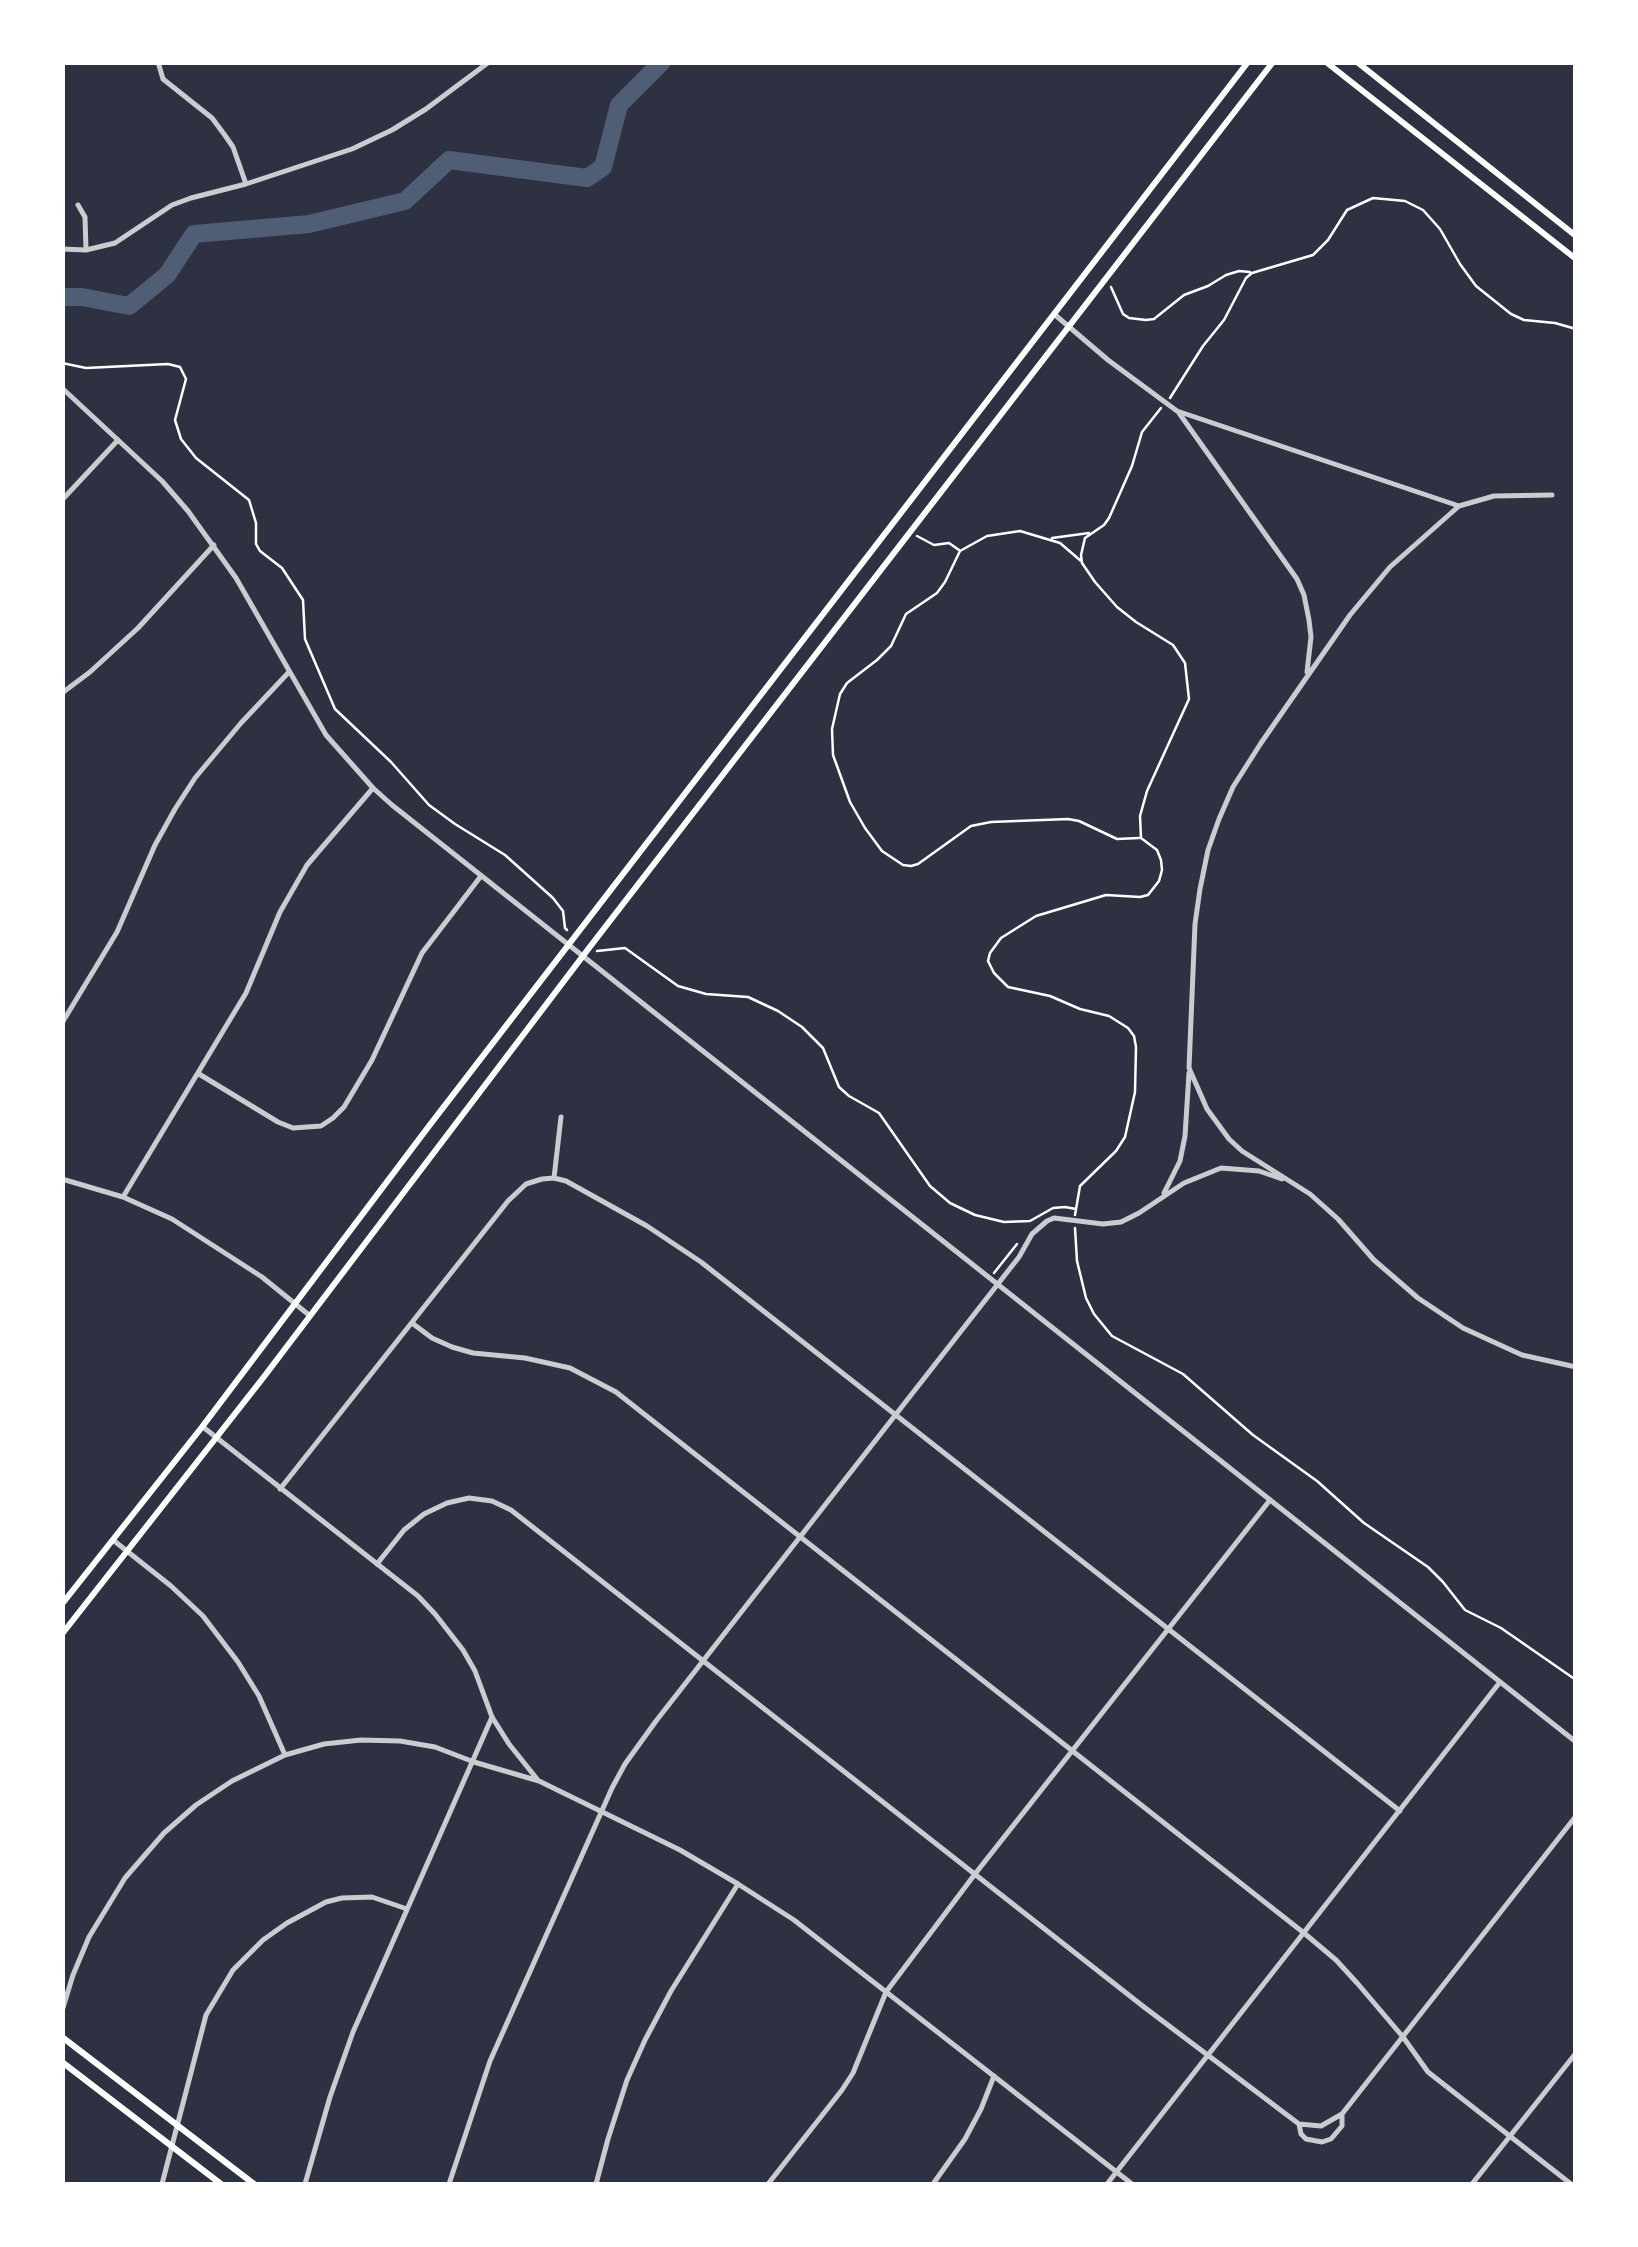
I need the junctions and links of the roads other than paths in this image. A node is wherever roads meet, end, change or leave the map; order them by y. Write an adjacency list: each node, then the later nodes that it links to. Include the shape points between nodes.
1 (158, 62): 7 (street, via 163,79 224,134)
2 (489, 62): 7 (street, via 392,130)
3 (1248, 62): 13 (main road)
4 (1272, 62): 14 (main road)
5 (1326, 62): 12 (main road)
6 (1357, 62): 9 (main road)
7 (246, 184): 11 (street, via 172,205 115,243)
8 (78, 205): 11 (street)
9 (1576, 236)
10 (62, 249): 11 (street)
11 (86, 250)
12 (1576, 259)
13 (1054, 314): 14 (street); 27 (main road)
14 (1070, 327): 16 (street); 28 (main road)
15 (62, 388): 17 (street)
16 (1177, 411): 20 (street); 23 (street, via 1297,579 1311,637)
17 (118, 439): 19 (street); 21 (street)
18 (1552, 494): 20 (street, via 1494,496)
19 (62, 500)
20 (1459, 506): 23 (street, via 1390,567)
21 (214, 545): 22 (street); 24 (street, via 138,628)
22 (288, 672): 25 (street, via 326,735); 29 (street, via 175,809 117,932)
23 (1307, 676): 30 (street, via 1233,787 1208,850 1196,924)
24 (62, 693)
25 (373, 788): 26 (street); 31 (street, via 292,888 246,993)
26 (481, 876): 27 (street); 31 (street, via 422,953 372,1060 333,1118 293,1128)
27 (569, 946): 28 (street); 39 (main road)
28 (582, 957): 38 (street); 40 (main road)
29 (62, 1023)
30 (1189, 1068): 34 (street, via 1218,1126); 36 (street, via 1180,1161)
31 (198, 1074): 37 (street)
32 (562, 1117): 33 (street)
33 (554, 1178): 41 (street, via 516,1192); 43 (street, via 582,1188 701,1262)
34 (1282, 1178): 36 (street, via 1221,1168); 42 (street, via 1310,1194 1418,1298 1463,1328 1522,1356)
35 (62, 1179): 37 (street)
36 (1163, 1195): 38 (street, via 1120,1222 1047,1221)
37 (124, 1197): 39 (street, via 172,1218)
38 (997, 1285): 43 (street); 47 (street)
39 (294, 1304): 40 (street); 44 (main road)
40 (309, 1315): 45 (main road)
41 (412, 1323): 46 (street); 48 (street, via 462,1350 547,1362 590,1377)
42 (1576, 1367)
43 (896, 1415): 48 (street); 53 (street)
44 (202, 1427): 45 (street); 49 (main road)
45 (216, 1438): 46 (street); 50 (main road)
46 (280, 1489): 51 (street)
47 (1270, 1500): 53 (street); 56 (street)
48 (800, 1537): 55 (street); 59 (street)
49 (112, 1540): 50 (street); 52 (main road)
50 (128, 1551): 54 (main road); 60 (street, via 203,1616 260,1696)
51 (377, 1564): 55 (street, via 424,1514 469,1498 492,1502 526,1519); 57 (street, via 450,1632)
52 (62, 1604)
53 (1168, 1630): 59 (street); 63 (street)
54 (62, 1634)
55 (704, 1659): 64 (street, via 625,1764); 66 (street)
56 (1500, 1682): 58 (street); 63 (street)
57 (492, 1717): 61 (street); 62 (street)
58 (1576, 1742)
59 (1073, 1751): 66 (street); 69 (street)
60 (286, 1755): 61 (street, via 324,1744 400,1741); 71 (street, via 196,1805 144,1854 89,1937)
61 (474, 1762): 62 (street); 68 (street)
62 (539, 1781): 64 (street)
63 (1400, 1811): 69 (street)
64 (602, 1812): 67 (street); 88 (street, via 490,2061)
65 (1576, 1816): 73 (street)
66 (976, 1874): 70 (street); 75 (street)
67 (738, 1884): 70 (street); 89 (street, via 645,2040)
68 (407, 1909): 79 (street, via 372,1897 342,1898 263,1940 233,1970 206,2016); 87 (street, via 353,2032)
69 (1304, 1933): 73 (street); 75 (street)
70 (886, 1992): 77 (street); 90 (street, via 853,2073)
71 (62, 2011)
72 (62, 2037): 79 (main road)
73 (1403, 2037): 78 (street); 81 (street, via 1428,2072)
74 (1576, 2053): 81 (street)
75 (1208, 2055): 80 (street); 83 (street)
76 (62, 2062): 82 (main road)
77 (994, 2076): 83 (street); 91 (street, via 966,2140)
78 (1342, 2114): 80 (street, via 1322,2126); 80 (street, via 1338,2133 1322,2142 1306,2139)
79 (176, 2123): 82 (street); 86 (main road)
80 (1299, 2124)
81 (1510, 2136): 94 (street); 95 (street)
82 (172, 2145): 84 (street); 85 (main road)
83 (1116, 2172): 92 (street); 93 (street)
84 (162, 2184)
85 (221, 2184)
86 (254, 2184)
87 (305, 2184)
88 (449, 2184)
89 (596, 2184)
90 (768, 2184)
91 (933, 2184)
92 (1107, 2184)
93 (1132, 2184)
94 (1472, 2184)
95 (1572, 2184)

